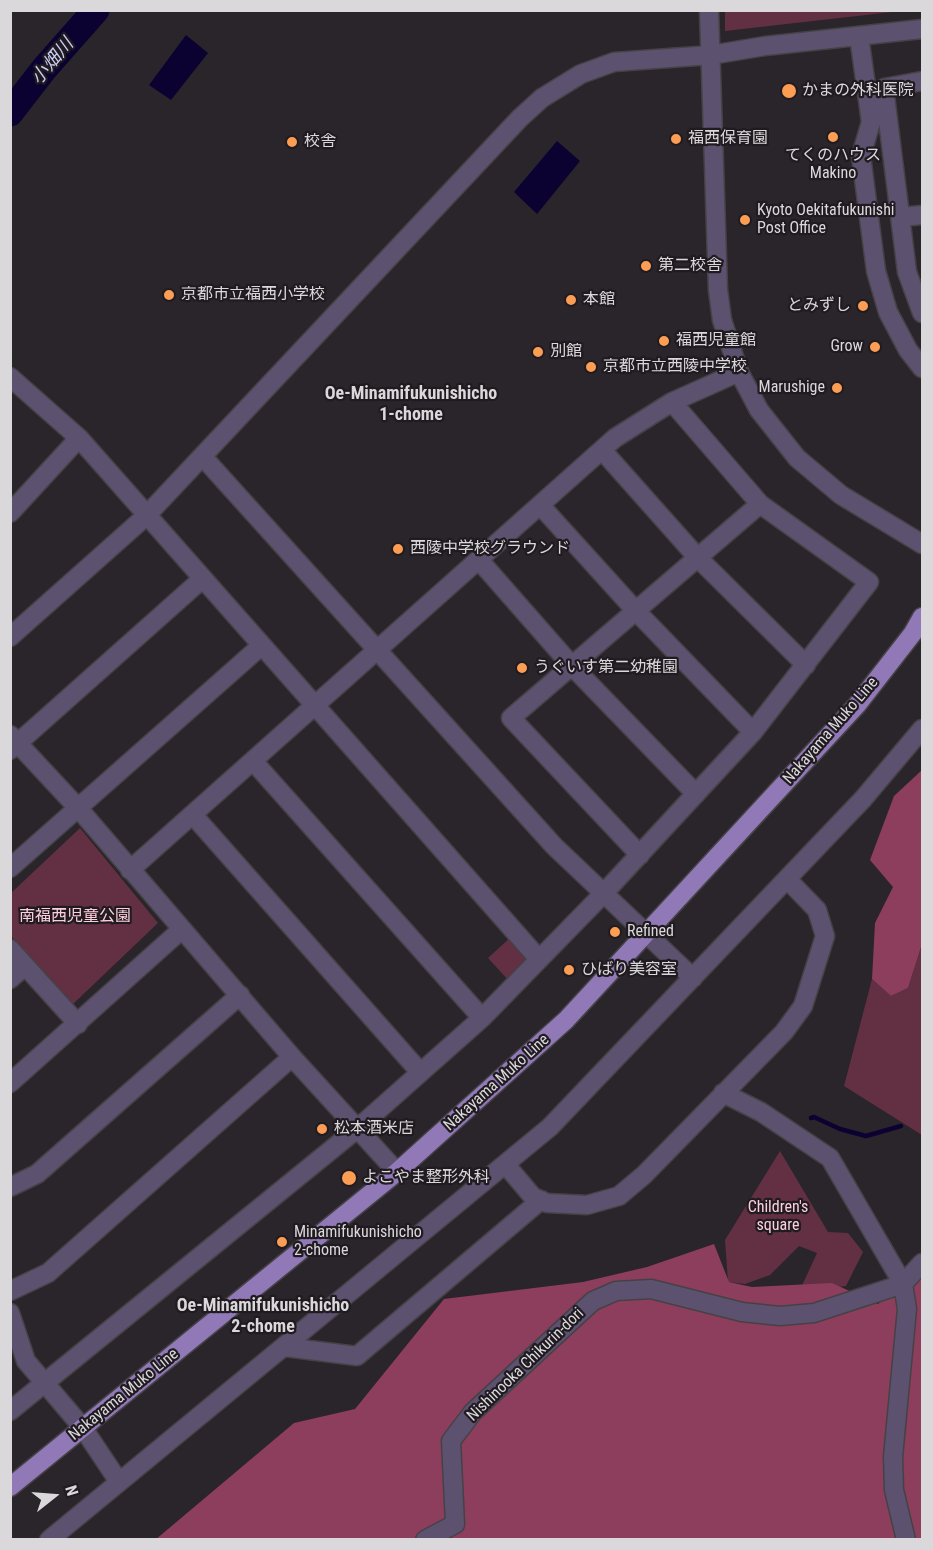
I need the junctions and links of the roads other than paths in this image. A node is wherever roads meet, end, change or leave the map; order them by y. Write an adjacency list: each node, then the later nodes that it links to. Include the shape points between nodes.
1 (709, 10): 4 (street)
2 (922, 29): 3 (street)
3 (859, 36): 4 (street); 9 (street, via 871,122 861,156 876,270 888,312)
4 (711, 55): 10 (street, via 718,290 722,320); 15 (street, via 614,62 581,74 542,98)
5 (922, 81): 7 (street, via 884,88)
6 (922, 215): 7 (street)
7 (900, 217): 8 (street, via 907,272)
8 (922, 313)
9 (922, 368)
10 (739, 372): 12 (street); 20 (street, via 759,410 797,458 841,495)
11 (12, 381): 13 (street)
12 (672, 402): 14 (street); 16 (street)
13 (79, 438): 18 (street); 19 (street)
14 (602, 450): 17 (street); 21 (street)
15 (203, 457): 19 (street); 28 (street)
16 (760, 504): 21 (street); 29 (street, via 868,582)
17 (540, 505): 22 (street); 24 (street)
18 (10, 513)
19 (146, 516): 23 (street); 26 (street)
20 (922, 544)
21 (698, 558): 24 (street); 29 (street)
22 (479, 560): 28 (street); 30 (street)
23 (201, 580): 27 (street); 34 (street)
24 (636, 611): 30 (street); 33 (street)
25 (922, 617): 45 (main road, Nakayama Muko Line, via 857,705)
26 (10, 637)
27 (261, 646): 31 (street); 37 (street)
28 (378, 651): 31 (street); 43 (street, via 554,846)
29 (806, 665): 33 (street)
30 (572, 666): 36 (street); 39 (street, via 512,718)
31 (314, 706): 35 (street); 47 (street)
32 (922, 729): 42 (street)
33 (753, 732): 36 (street)
34 (13, 743): 37 (street)
35 (253, 761): 38 (street); 52 (street)
36 (696, 794): 39 (street)
37 (79, 809): 40 (street); 41 (street)
38 (193, 815): 41 (street); 55 (street)
39 (640, 855): 43 (street)
40 (10, 868)
41 (130, 870): 44 (street)
42 (788, 879): 49 (street); 57 (street, via 817,910 825,936 803,1006 784,1032)
43 (603, 894): 45 (street); 47 (street)
44 (181, 930): 51 (street); 53 (street)
45 (645, 935): 49 (street); 60 (main road, Nakayama Muko Line, via 566,1020)
46 (10, 949): 48 (street)
47 (538, 958): 52 (street)
48 (25, 966): 50 (street); 53 (street)
49 (693, 978): 59 (street, via 550,1127)
50 (10, 979)
51 (240, 995): 54 (street); 61 (street, via 37,1174)
52 (482, 1017): 55 (street)
53 (78, 1024): 56 (street)
54 (292, 1057): 58 (street); 65 (street, via 48,1273)
55 (420, 1072): 58 (street)
56 (10, 1083)
57 (723, 1093): 62 (street, via 619,1196 587,1205); 64 (street, via 761,1112 830,1158)
58 (358, 1128): 60 (street); 68 (street)
59 (506, 1165): 62 (street, via 533,1197); 67 (street)
60 (397, 1172): 70 (main road, Nakayama Muko Line)
61 (10, 1187)
62 (541, 1200): 67 (street, via 357,1356)
63 (922, 1263): 64 (street, Nishinooka Chikurin-dori)
64 (903, 1284): 74 (street, Nishinooka Chikurin-dori, via 814,1313 780,1316 742,1312 651,1289 616,1291 593,1302 473,1412 451,1441); 77 (street, via 907,1309 893,1457 894,1490)
65 (10, 1291)
66 (10, 1313): 68 (street, via 26,1361)
67 (285, 1347): 71 (street)
68 (45, 1382): 69 (street); 70 (street)
69 (10, 1411)
70 (83, 1428): 71 (street); 72 (main road, Nakayama Muko Line)
71 (119, 1482): 73 (street)
72 (10, 1487)
73 (68, 1531): 75 (street)
74 (457, 1532): 76 (street, Nishinooka Chikurin-dori)
75 (50, 1539)
76 (425, 1539)
77 (906, 1539)

